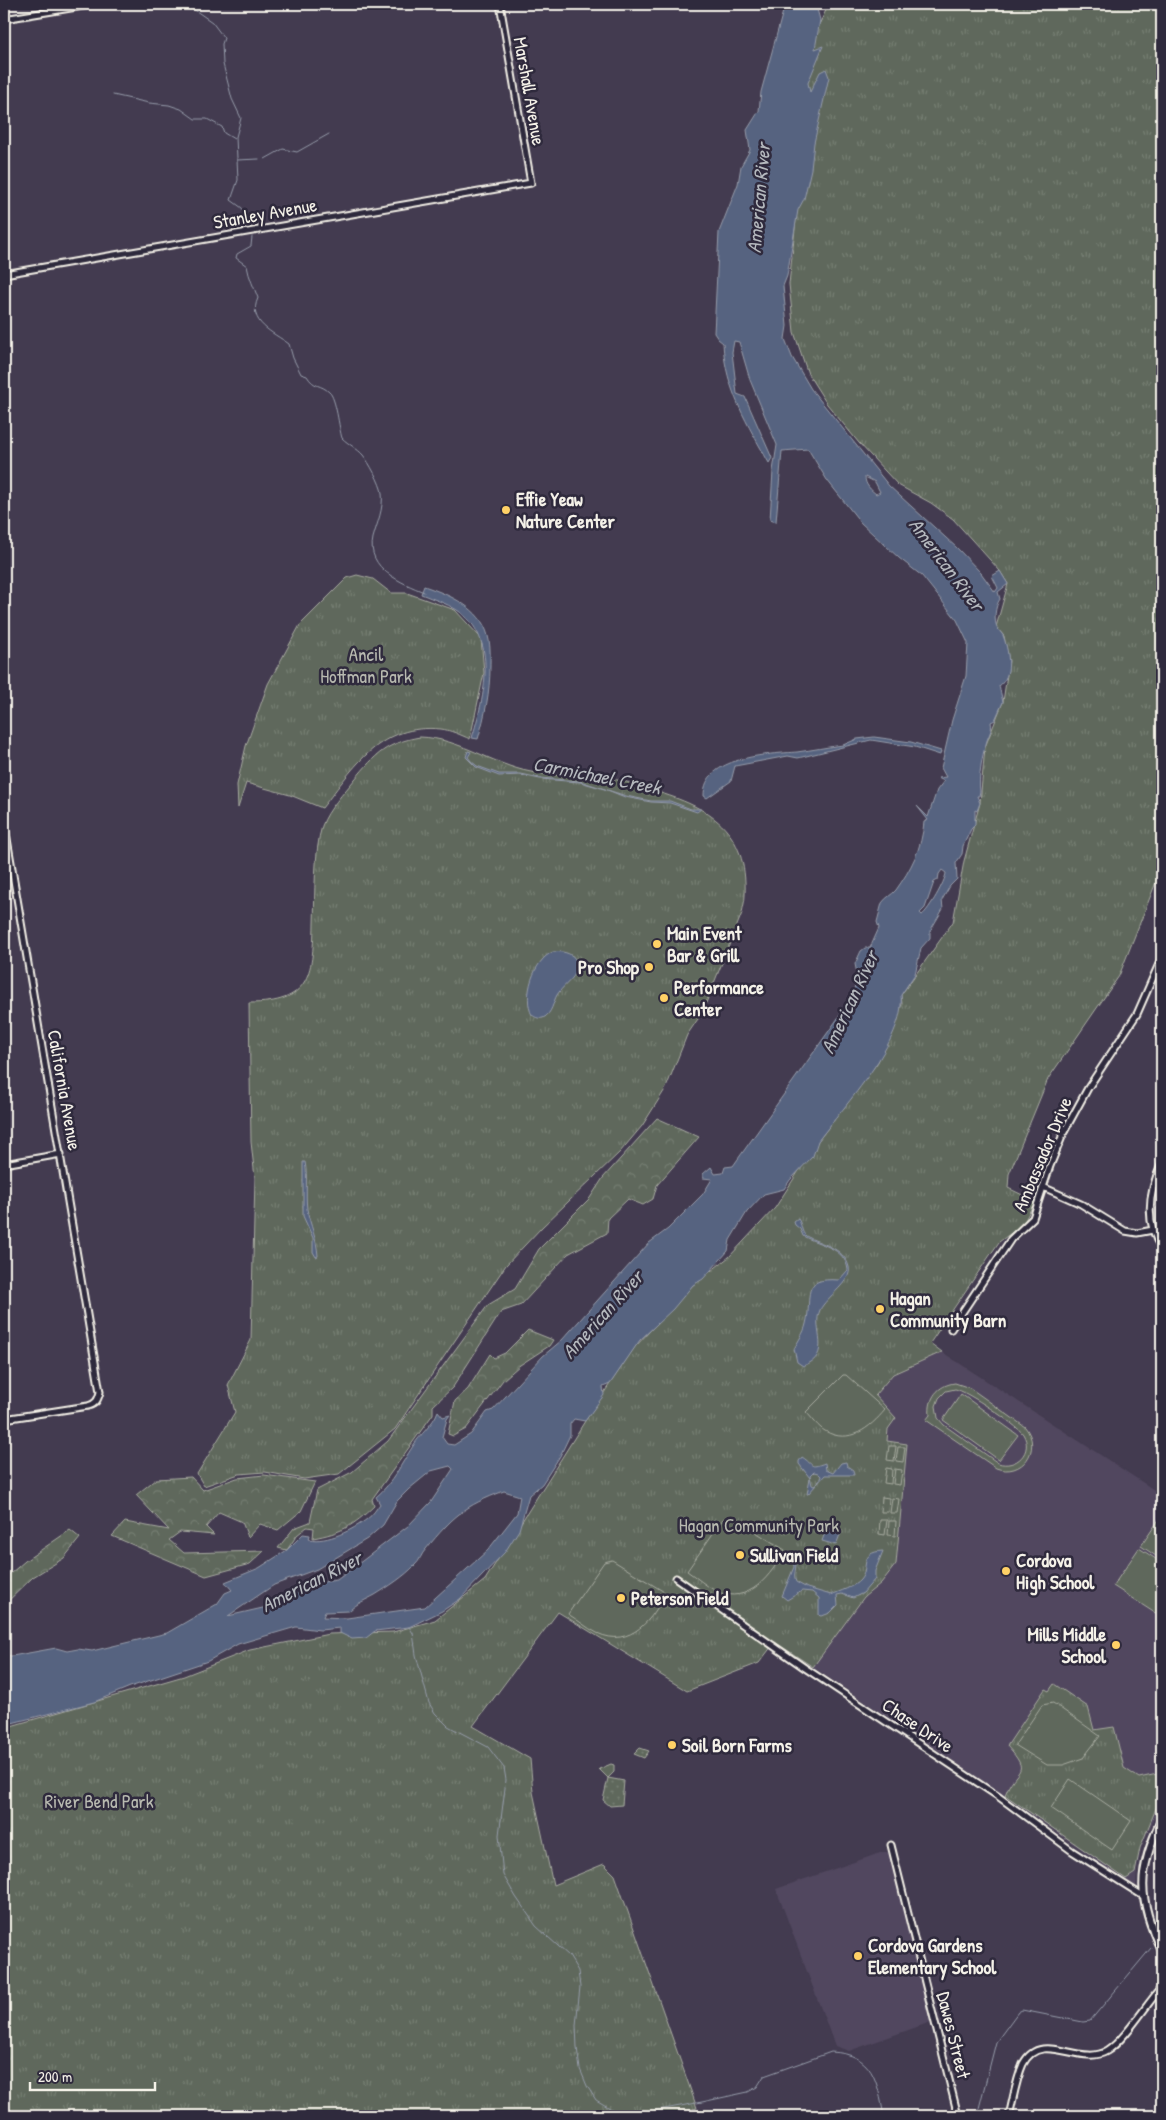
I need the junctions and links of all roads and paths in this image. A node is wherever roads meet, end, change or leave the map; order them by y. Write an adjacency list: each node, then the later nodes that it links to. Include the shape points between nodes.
1 (95, 4): 3 (street)
2 (500, 4): 4 (street, Marshall Avenue)
3 (4, 19)
4 (531, 183): 5 (street, Stanley Avenue)
5 (4, 274)
6 (4, 820): 8 (street, California Avenue)
7 (1162, 957): 11 (street, Ambassador Drive, via 1137,1014 1069,1122)
8 (61, 1154): 10 (street); 15 (street, California Avenue, via 100,1392 93,1404)
9 (1162, 1163): 12 (street, via 1150,1198)
10 (4, 1164)
11 (1043, 1187): 12 (street, via 1081,1204 1125,1232); 14 (street, Ambassador Drive, via 1033,1218 1012,1239)
12 (1153, 1230): 13 (street)
13 (1162, 1249)
14 (951, 1329)
15 (4, 1419)
16 (676, 1578): 19 (street, Chase Drive, via 1072,1851)
17 (1162, 1818): 19 (main road, via 1145,1861)
18 (891, 1845): 22 (street, Dawes Street)
19 (1143, 1896): 20 (main road, via 1149,1924)
20 (1162, 1952)
21 (1162, 1986): 23 (street, via 1117,2042 1105,2052 1084,2056 1051,2048 1031,2055 1021,2070)
22 (958, 2116)
23 (1009, 2116)

